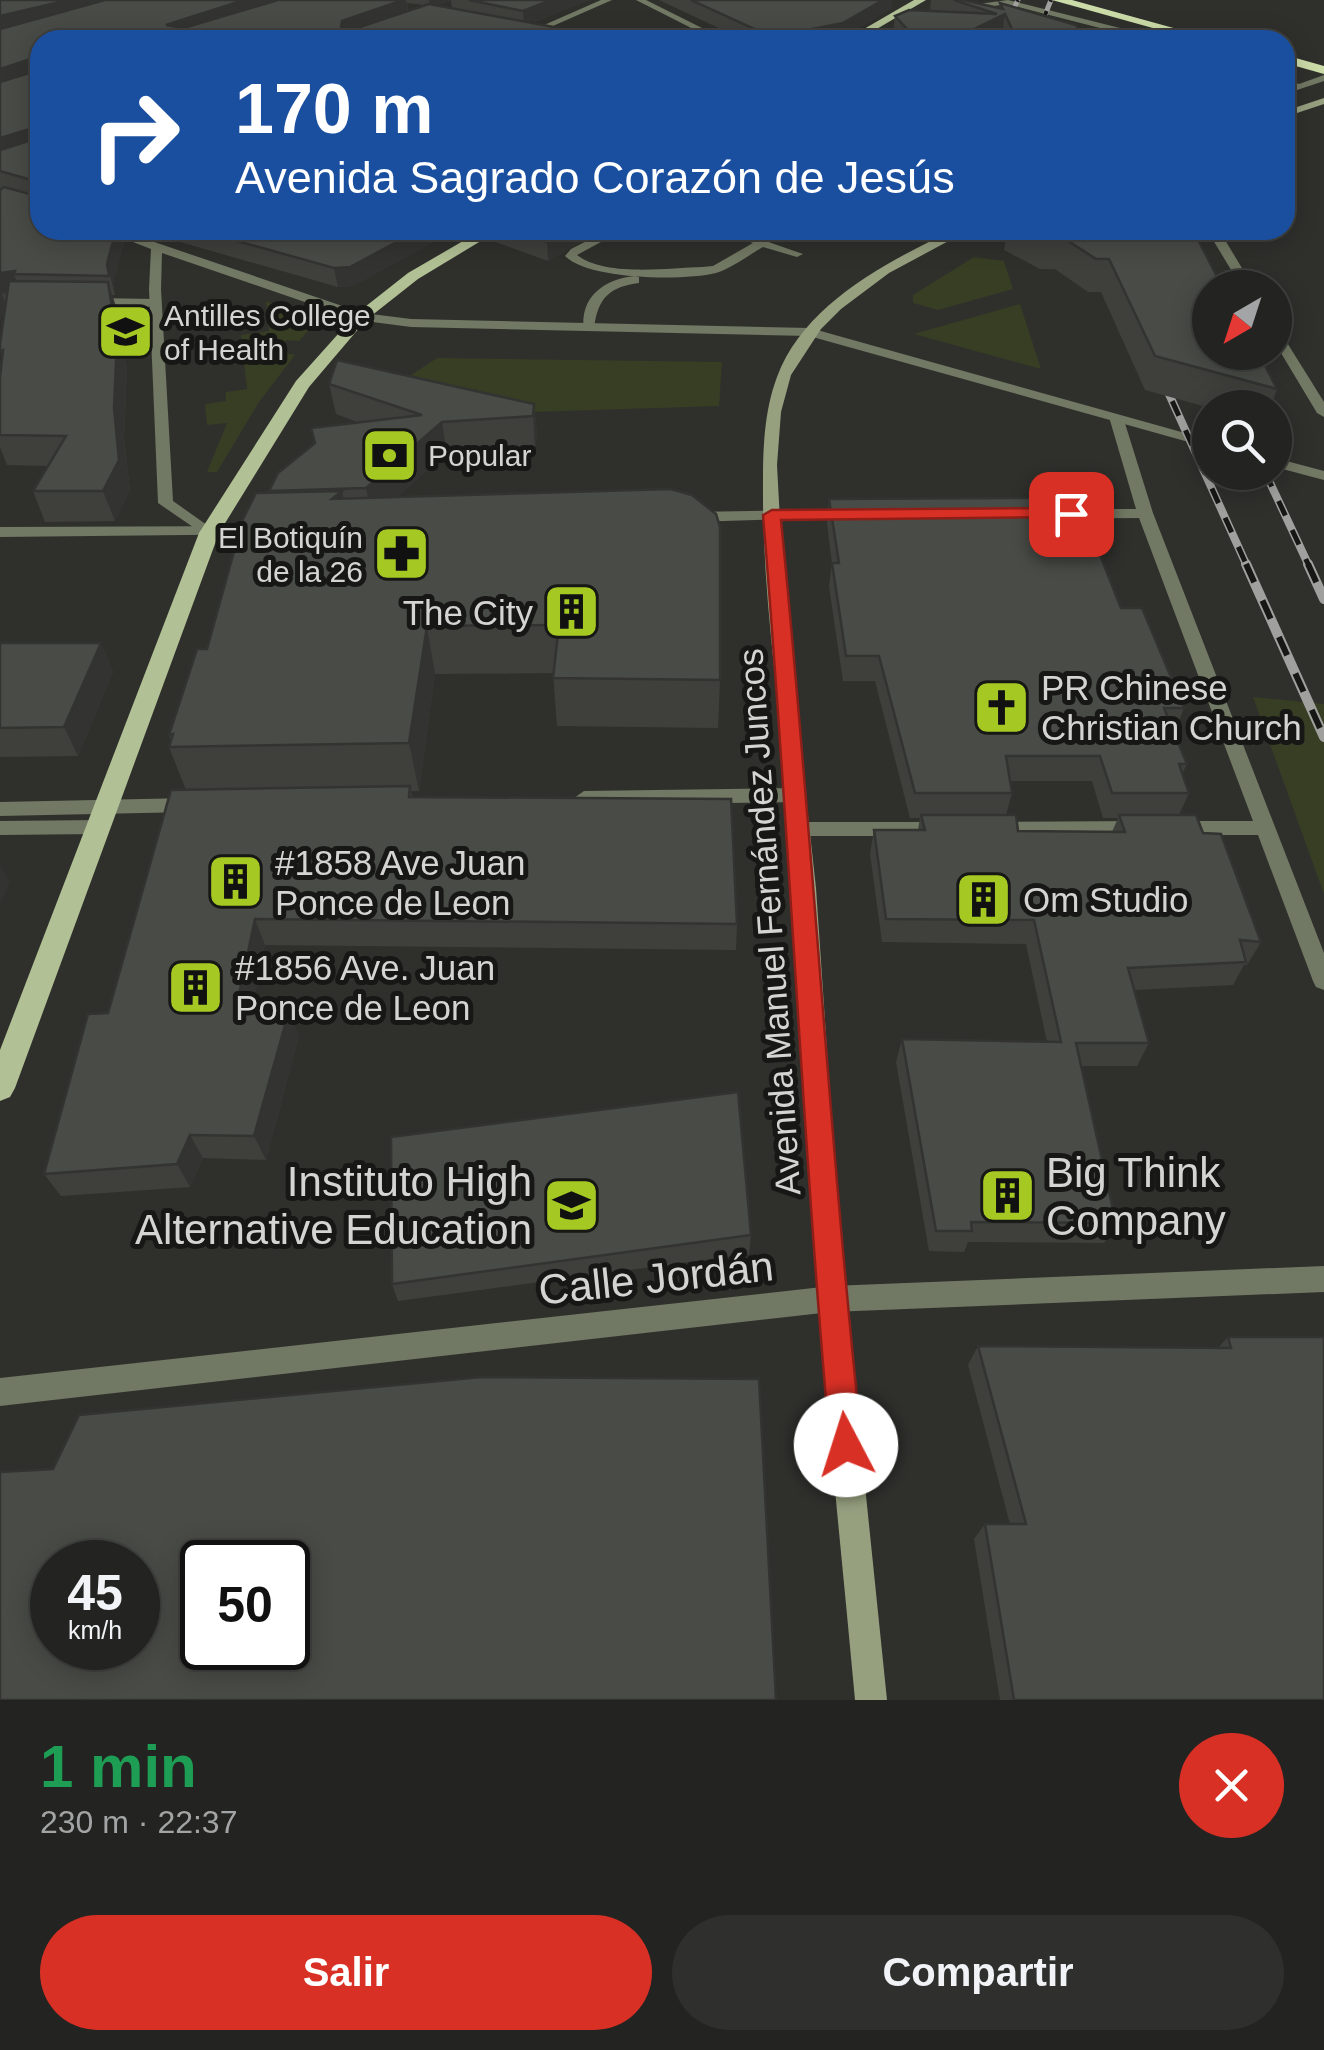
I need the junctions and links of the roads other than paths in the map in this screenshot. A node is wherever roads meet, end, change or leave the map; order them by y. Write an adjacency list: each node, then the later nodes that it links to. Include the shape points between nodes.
1 (608, 0): 11 (street)
2 (640, 0): 13 (street)
3 (921, 0): 14 (main road)
4 (960, 0): 7 (street)
5 (1058, 0): 17 (highway)
6 (628, 2): 12 (street)
7 (926, 16): 8 (street); 10 (street)
8 (960, 20): 9 (street); 16 (street, via 981,6 1006,2)
9 (978, 22)
10 (901, 29): 15 (street)
11 (538, 30)
12 (674, 30)
13 (702, 30)
14 (868, 30)
15 (934, 30)
16 (1118, 30)
17 (1173, 30)
18 (1295, 62): 19 (highway)
19 (1324, 70)
20 (1324, 78): 22 (street)
21 (1295, 86): 22 (street)
22 (1299, 87): 23 (street)
23 (1295, 88)
24 (1324, 101): 25 (main road)
25 (1295, 111)
26 (137, 240): 33 (street)
27 (475, 240): 39 (main road)
28 (598, 240): 32 (street, via 571,256 578,265 702,271)
29 (756, 240): 32 (street)
30 (944, 240): 41 (main road, Avenida Manuel Fernández Juncos, via 869,279)
31 (1220, 240): 35 (street)
32 (762, 242): 34 (street)
33 (157, 247): 38 (street); 39 (street)
34 (797, 254)
35 (1237, 270)
36 (639, 280): 40 (street, via 602,290 592,301)
37 (70, 301): 38 (street)
38 (156, 303): 55 (street, via 166,503)
39 (361, 317): 40 (street); 55 (main road, via 302,384)
40 (588, 328): 41 (street)
41 (810, 332): 44 (street); 51 (main road, Avenida Manuel Fernández Juncos, via 782,378 772,439)
42 (1292, 361): 43 (street)
43 (1324, 413)
44 (1116, 417): 45 (street); 48 (street)
45 (1192, 439)
46 (1292, 467): 47 (street)
47 (1324, 476)
48 (1145, 513): 50 (street); 62 (street)
49 (870, 514): 51 (street)
50 (1008, 514)
51 (772, 515): 52 (street); 56 (main road, Avenida Manuel Fernández Juncos)
52 (674, 518)
53 (282, 530): 55 (street)
54 (0, 532): 55 (street)
55 (209, 533): 60 (main road)
56 (797, 795): 57 (street); 63 (main road, Avenida Manuel Fernández Juncos)
57 (559, 799)
58 (203, 805): 60 (street)
59 (0, 809): 60 (street)
60 (102, 818): 61 (street); 65 (main road)
61 (0, 828)
62 (1267, 828): 63 (street); 64 (street)
63 (800, 829): 67 (main road, Avenida Manuel Fernández Juncos)
64 (1324, 982)
65 (0, 1088)
66 (1324, 1279): 67 (street, Calle Jordán)
67 (832, 1299): 68 (street, Calle Jordán); 69 (main road, Avenida Manuel Fernández Juncos)
68 (0, 1392)
69 (871, 1700)

